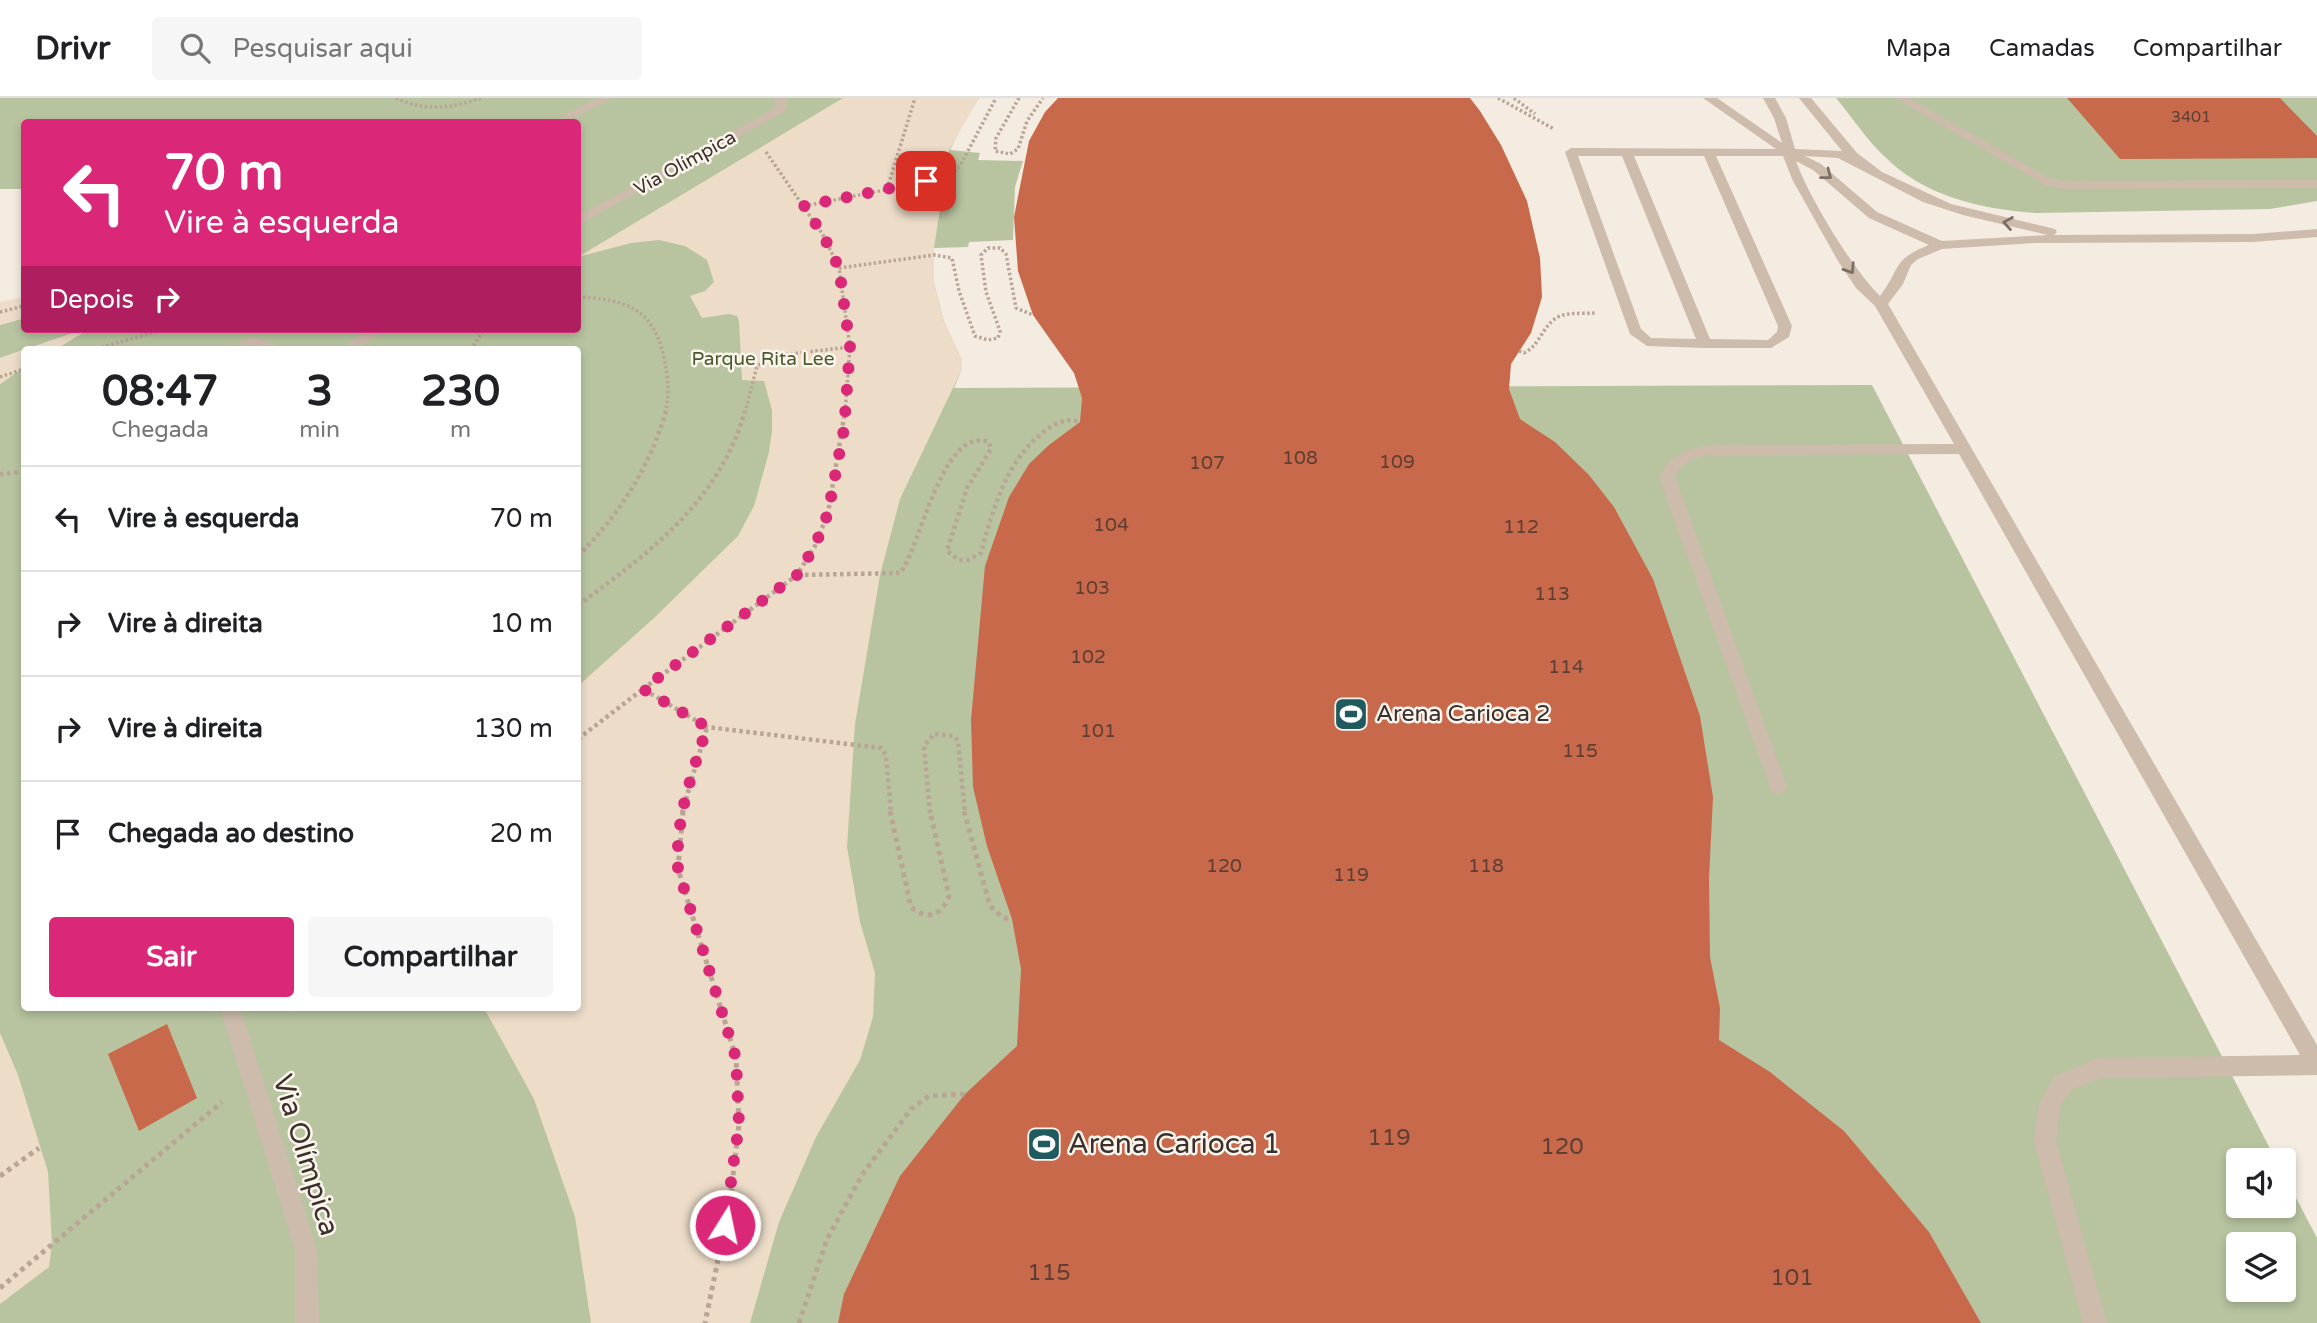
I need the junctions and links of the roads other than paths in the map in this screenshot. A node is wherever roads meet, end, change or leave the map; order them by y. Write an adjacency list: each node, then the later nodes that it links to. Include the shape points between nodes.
1 (607, 98): 7 (street)
2 (780, 98): 13 (street, Via Olímpica, via 780,110)
3 (1709, 98): 10 (street)
4 (1769, 98): 10 (street, via 1780,118)
5 (1805, 98): 11 (street)
6 (1901, 98): 12 (street, via 2045,181 2065,186)
7 (563, 119)
8 (1626, 152): 9 (street); 21 (street); 21 (street, via 1571,152 1635,331 1647,342)
9 (1709, 153): 10 (street); 21 (street, via 1785,326 1784,334 1771,344)
10 (1788, 153): 11 (street, via 1842,155); 16 (street, one-way to 16, via 1825,173 1873,215); 17 (street, one-way to 17, via 1845,261)
11 (1862, 166): 15 (street, one-way to 11, via 1955,210 1917,196)
12 (2317, 184)
13 (581, 219)
14 (2317, 233): 15 (street, via 2253,238)
15 (2075, 238): 16 (street)
16 (1940, 245): 17 (street, via 1905,263)
17 (1881, 304): 25 (street)
18 (243, 333): 20 (street)
19 (374, 333): 24 (street)
20 (251, 340): 22 (street); 23 (street)
21 (1704, 344)
22 (243, 346)
23 (266, 346)
24 (352, 346)
25 (1965, 449): 26 (street, via 1711,450 1687,454 1674,462 1667,477); 28 (street)
26 (1778, 786)
27 (231, 1011): 29 (street, Via Olímpica, via 306,1250)
28 (2317, 1065): 30 (street, via 2099,1069 2063,1083 2050,1104 2045,1141)
29 (307, 1323)
30 (2095, 1323)

